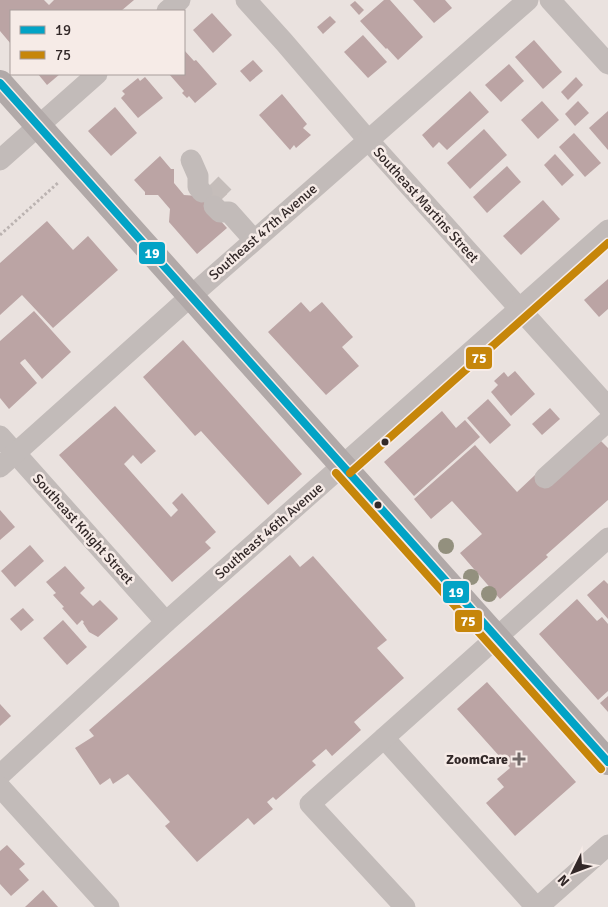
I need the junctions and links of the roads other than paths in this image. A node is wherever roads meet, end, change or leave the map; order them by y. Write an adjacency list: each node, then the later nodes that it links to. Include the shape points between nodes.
1 (180, 0): 5 (street)
2 (246, 0): 10 (street, Southeast Martins Street)
3 (528, 0): 10 (street, Southeast 47th Avenue)
4 (550, 0): 6 (street)
5 (168, 10)
6 (608, 64)
7 (96, 75): 9 (street)
8 (0, 83): 9 (main road)
9 (38, 126): 11 (street); 15 (main road)
10 (368, 140): 14 (street, Southeast 47th Avenue); 16 (street, Southeast Martins Street)
11 (0, 160)
12 (210, 190): 14 (street)
13 (608, 230): 16 (street, Southeast 46th Avenue)
14 (254, 240): 15 (street, Southeast 47th Avenue)
15 (191, 296): 20 (street, Southeast 47th Avenue); 21 (main road)
16 (520, 308): 17 (street, Southeast Martins Street); 21 (street, Southeast 46th Avenue)
17 (608, 407)
18 (608, 421): 22 (street)
19 (0, 436): 20 (street, Southeast Knight Street)
20 (8, 460): 24 (street, Southeast Knight Street)
21 (344, 466): 24 (street, Southeast 46th Avenue); 25 (main road)
22 (545, 478)
23 (608, 538): 25 (street)
24 (166, 622): 28 (street, Southeast 46th Avenue)
25 (497, 637): 26 (street); 27 (main road)
26 (384, 738): 32 (street, via 310,804); 33 (street)
27 (608, 762)
28 (0, 775)
29 (0, 787): 31 (street)
30 (608, 845): 33 (street)
31 (109, 907)
32 (405, 907)
33 (537, 907)

